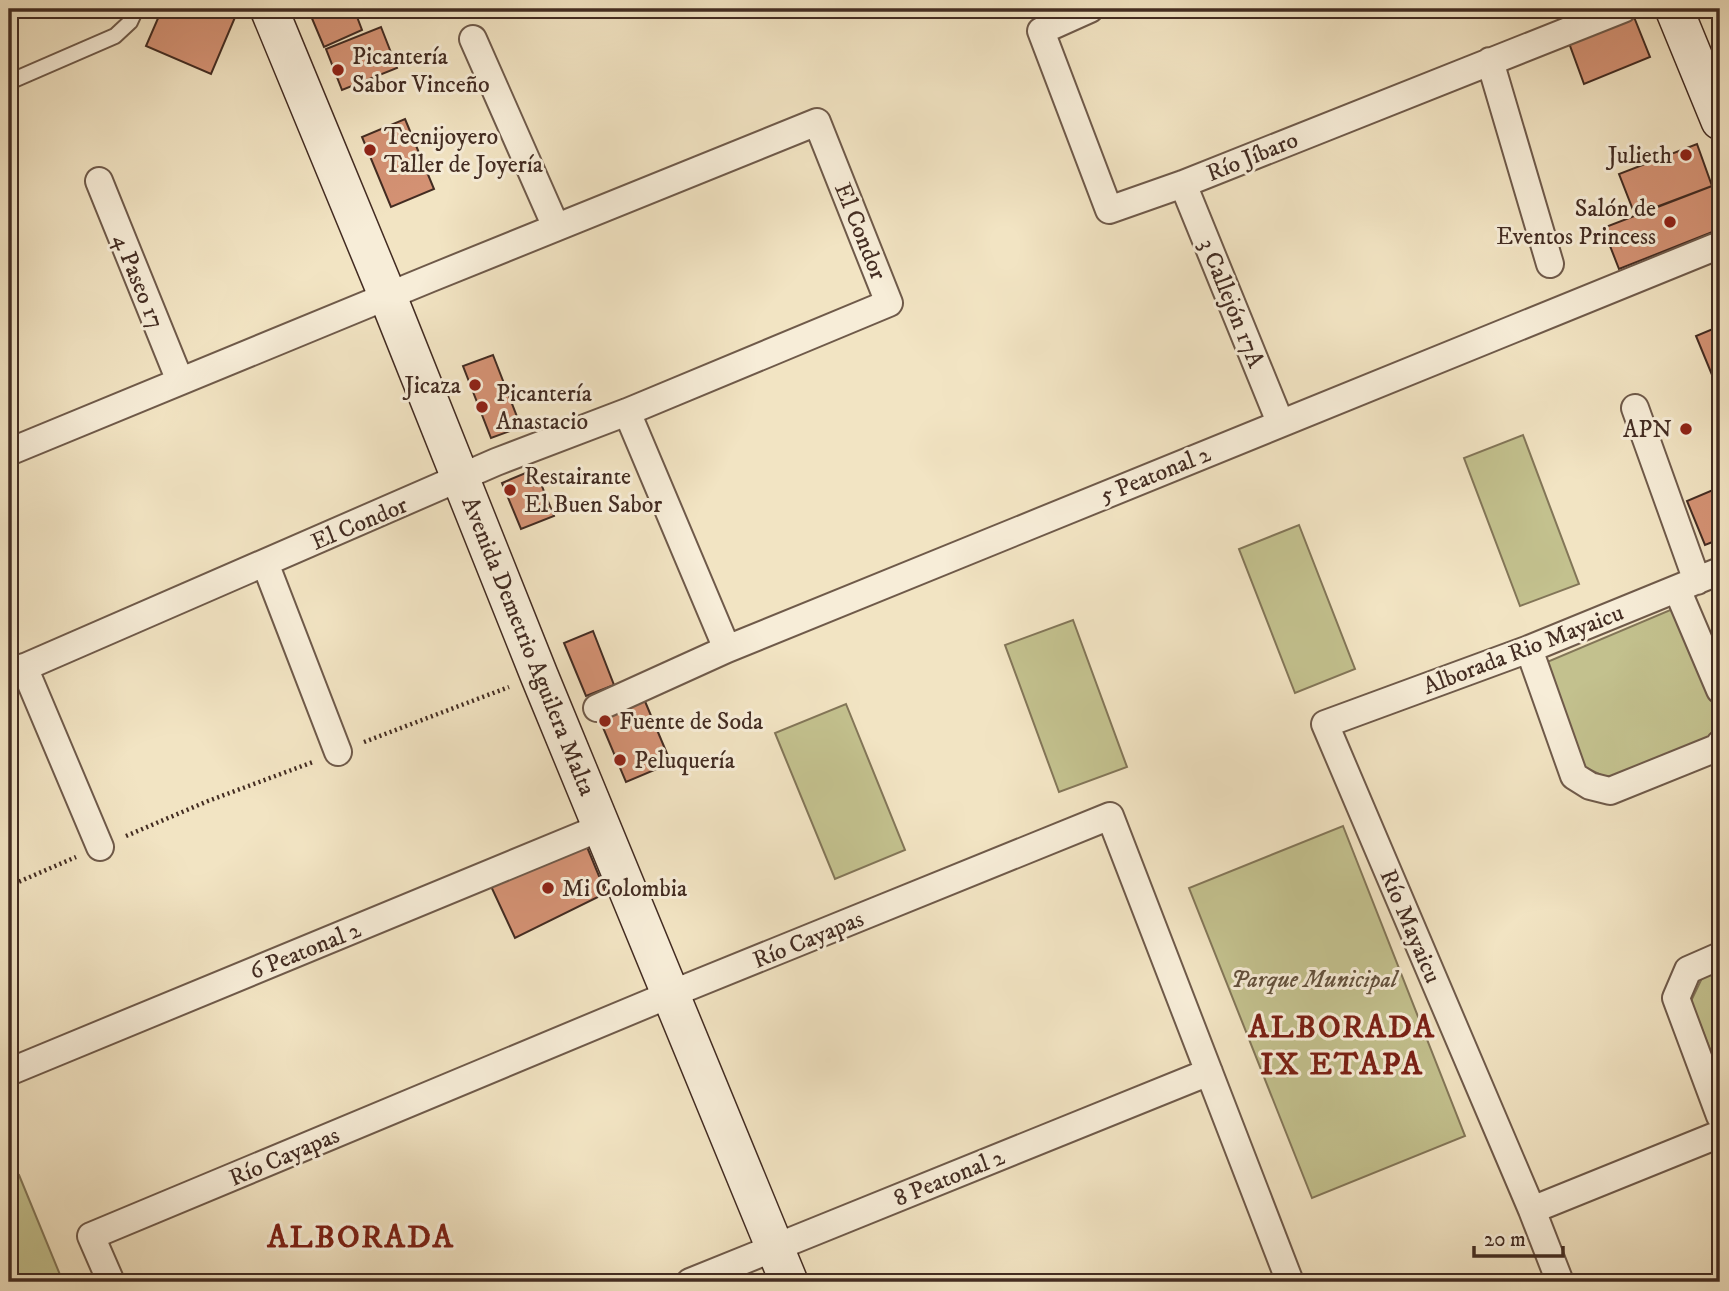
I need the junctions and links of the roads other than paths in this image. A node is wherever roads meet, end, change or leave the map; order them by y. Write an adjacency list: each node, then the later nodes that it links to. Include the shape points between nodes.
1 (136, 9): 8 (lane, via 131,22 115,36)
2 (269, 9): 15 (street, Avenida Demetrio Aguilera Malta)
3 (1090, 9): 11 (street, Río Jíbaro, via 1041,31 1109,211)
4 (1623, 9): 7 (street, Río Jíbaro)
5 (1674, 9): 9 (street)
6 (473, 39): 12 (street)
7 (1490, 61): 11 (street, Río Jíbaro); 14 (street)
8 (9, 82)
9 (1720, 121)
10 (99, 181): 16 (street, 4 Paseo 17)
11 (1183, 184): 19 (street, 3 Callejón 17A)
12 (556, 228): 15 (street, El Condor); 18 (street, El Condor, via 817,122 889,303)
13 (1715, 247): 19 (street, 5 Peatonal 2)
14 (1550, 264)
15 (388, 297): 16 (street, El Condor); 21 (street, Avenida Demetrio Aguilera Malta)
16 (180, 382): 20 (street, El Condor)
17 (1635, 408): 23 (street)
18 (626, 412): 21 (street, El Condor); 24 (street)
19 (1280, 422): 24 (street, 5 Peatonal 2)
20 (9, 452)
21 (461, 479): 22 (street, El Condor); 32 (street, Avenida Demetrio Aguilera Malta)
22 (265, 563): 26 (street, El Condor); 31 (street)
23 (1698, 580): 25 (street, Alborada Rio Mayaicu); 27 (street)
24 (727, 649): 28 (street, 5 Peatonal 2)
25 (1529, 649): 29 (street, Alborada Rio Mayaicu); 30 (street, via 1574,776 1590,786 1610,791)
26 (16, 670): 33 (street)
27 (1720, 690)
28 (597, 708)
29 (1325, 724): 40 (street, Río Mayaicu)
30 (1720, 744)
31 (338, 752)
32 (602, 828): 35 (street, Avenida Demetrio Aguilera Malta); 36 (street, 6 Peatonal 2)
33 (100, 847)
34 (1720, 956): 38 (street, via 1688,970 1676,998)
35 (671, 995): 37 (street, Río Cayapas, via 1110,816); 41 (street, Avenida Demetrio Aguilera Malta); 42 (street, Río Cayapas, via 92,1236)
36 (9, 1072)
37 (1209, 1072): 41 (street, 8 Peatonal 2); 45 (street, Río Cayapas)
38 (1720, 1116)
39 (1720, 1134): 40 (street)
40 (1532, 1210): 46 (street, Río Mayaicu)
41 (776, 1247): 43 (street, 8 Peatonal 2); 44 (street, Avenida Demetrio Aguilera Malta)
42 (111, 1282)
43 (690, 1282)
44 (789, 1282)
45 (1290, 1282)
46 (1560, 1282)

